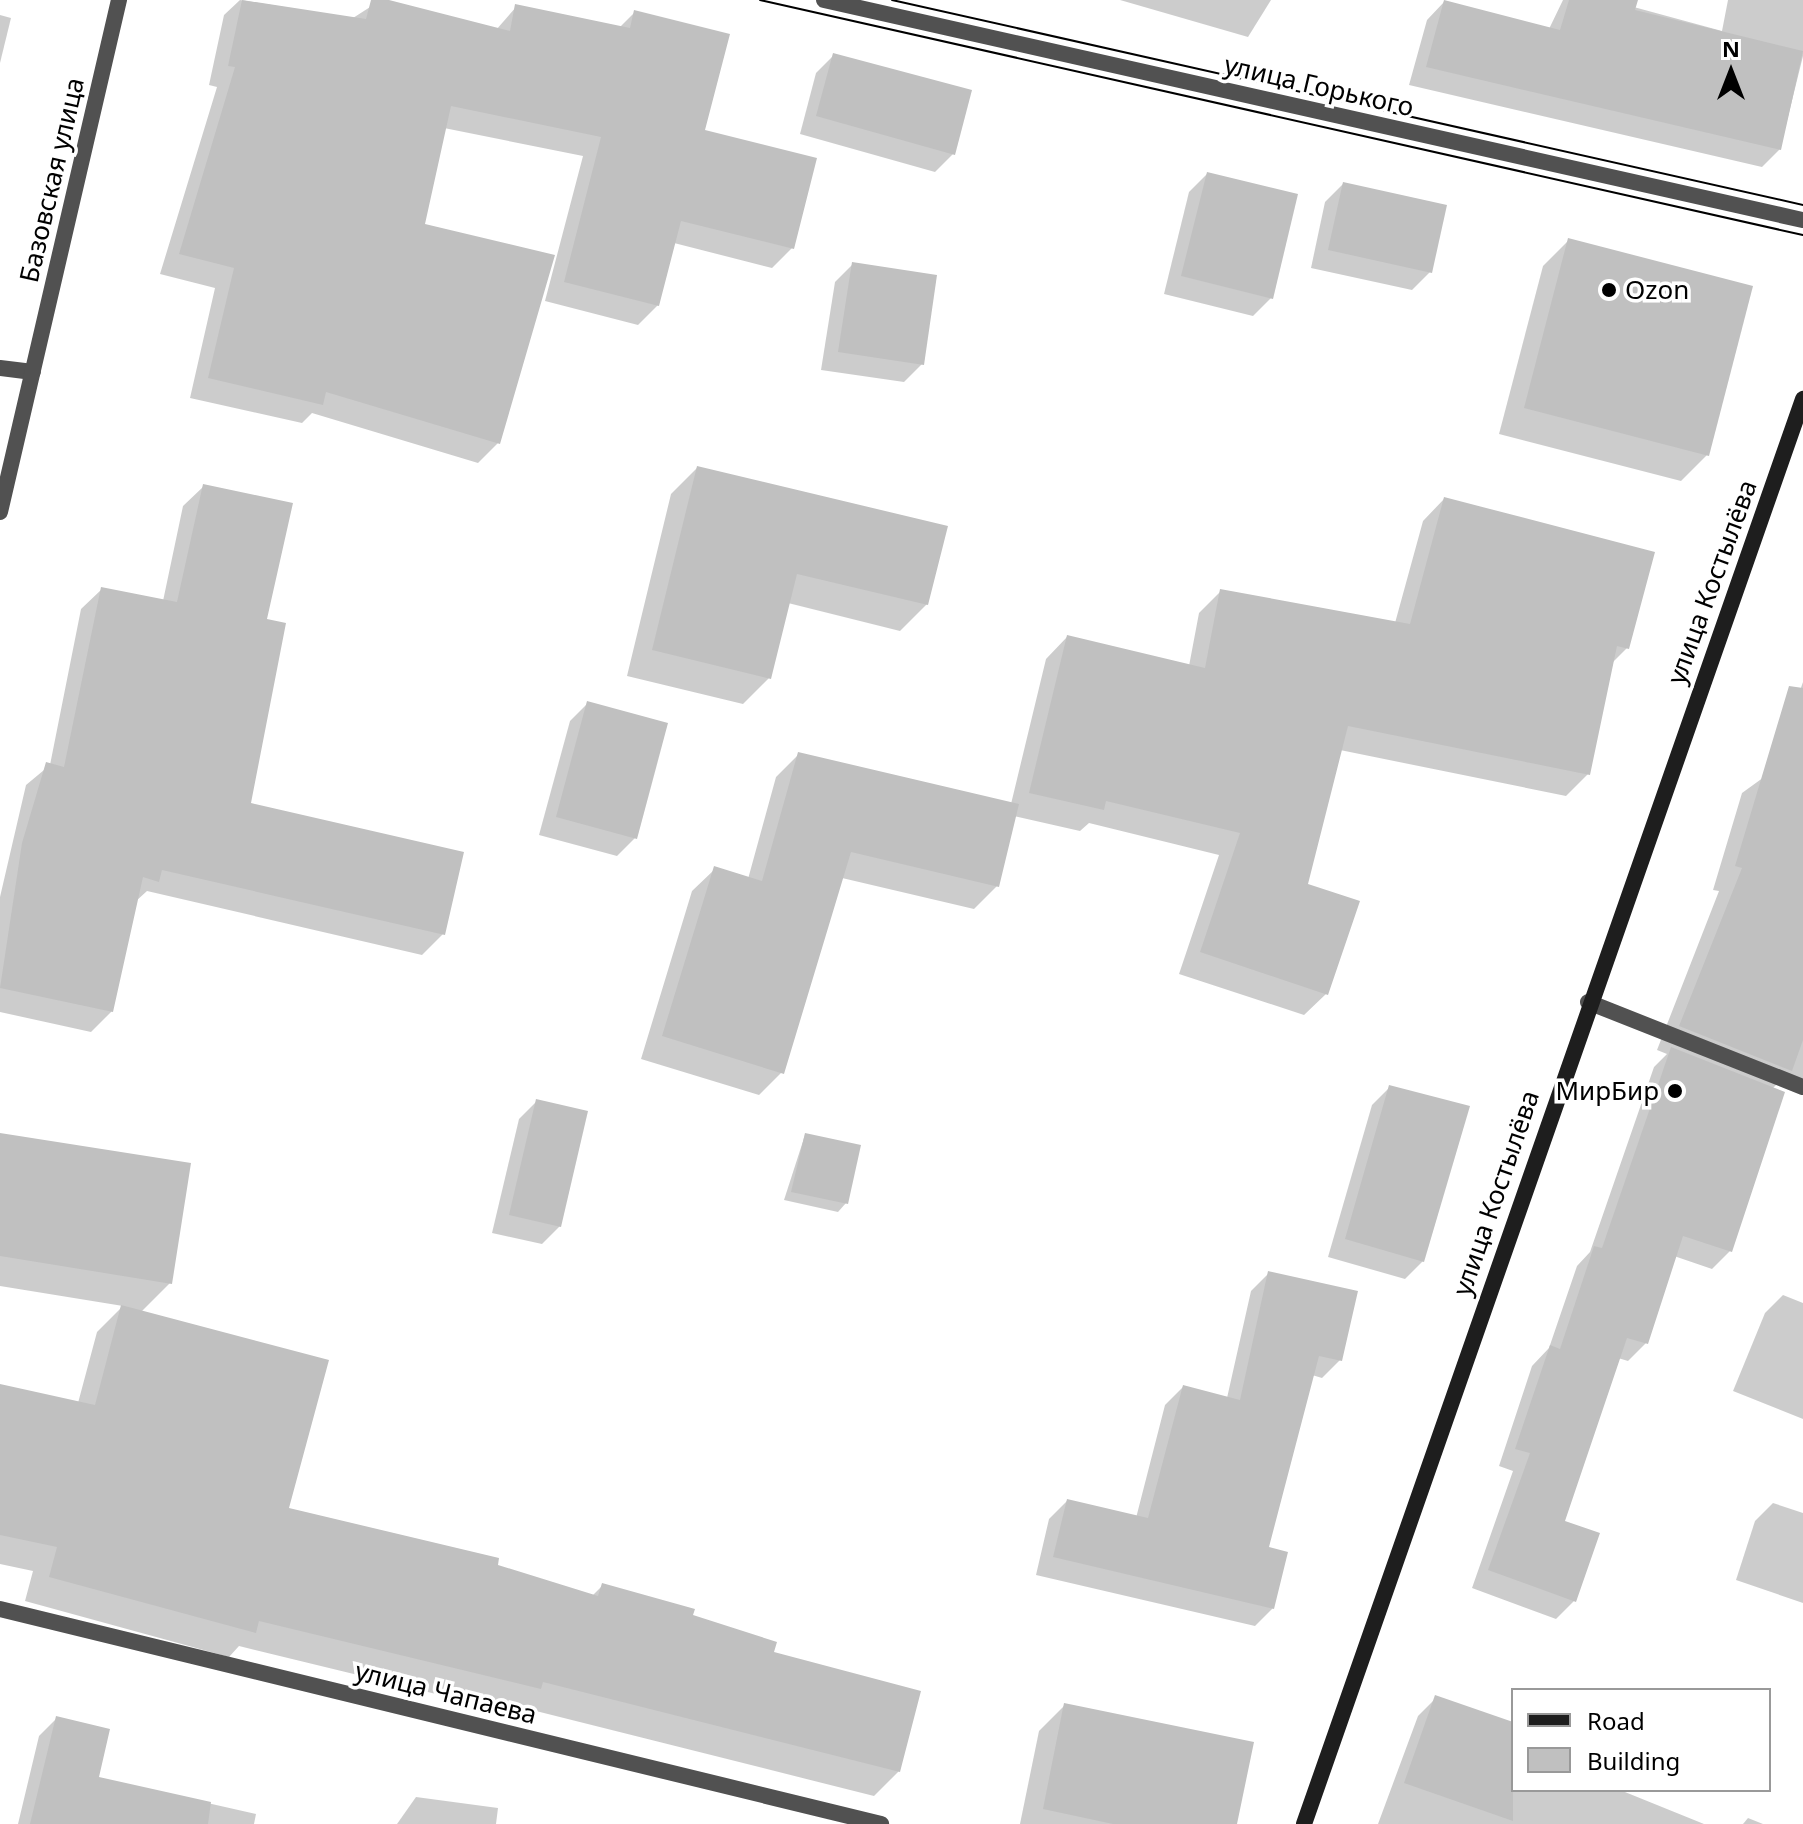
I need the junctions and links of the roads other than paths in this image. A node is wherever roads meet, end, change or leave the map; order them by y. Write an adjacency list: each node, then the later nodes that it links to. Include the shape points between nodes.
1 (119, 0): 5 (street, Базовская улица)
2 (824, 0): 3 (street, улица Горького)
3 (1803, 220)
4 (0, 368): 5 (street)
5 (33, 372): 7 (street, Базовская улица)
6 (1803, 399): 8 (main road, улица Костылёва)
7 (0, 512)
8 (1588, 1002): 9 (street); 12 (main road, улица Костылёва)
9 (1803, 1087)
10 (0, 1609): 11 (street, улица Чапаева)
11 (881, 1824)
12 (1304, 1824)

